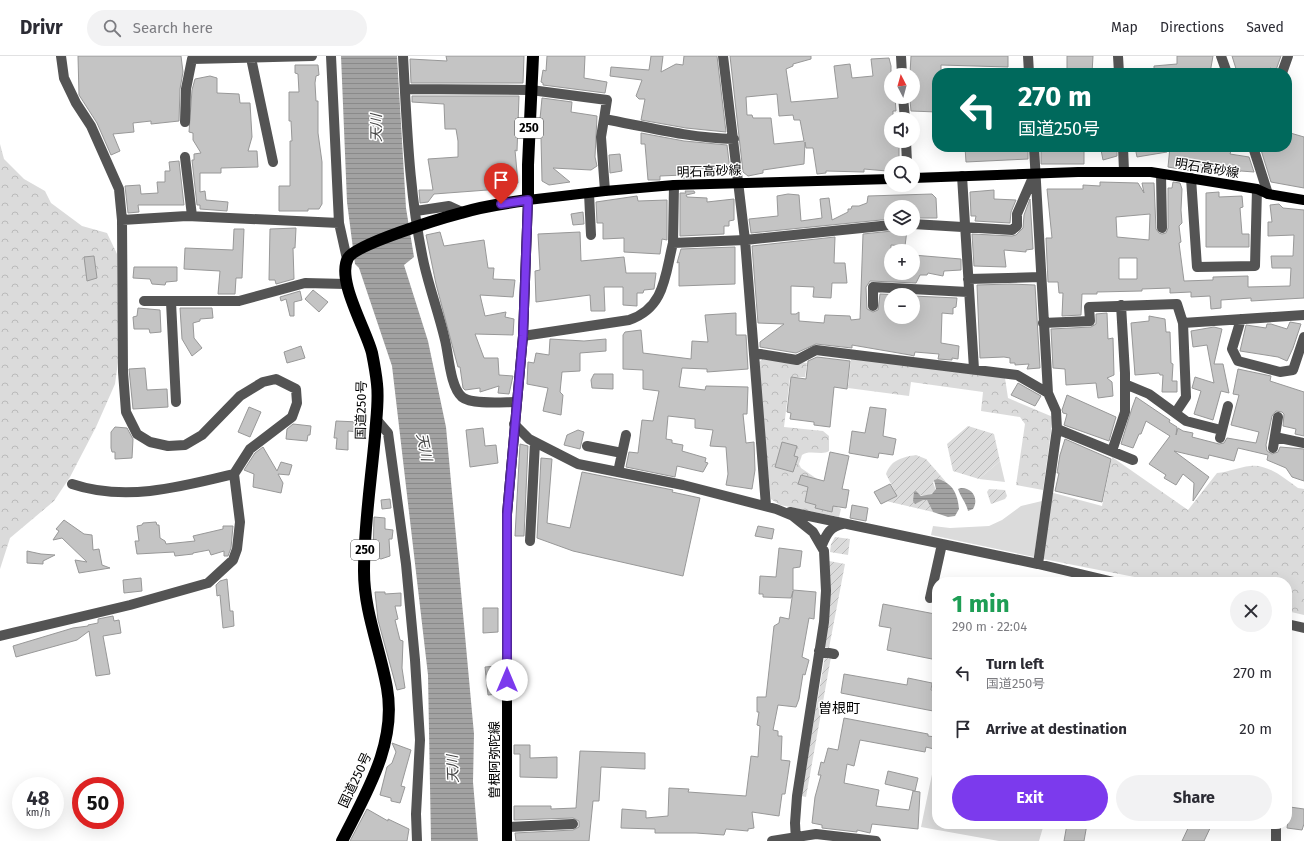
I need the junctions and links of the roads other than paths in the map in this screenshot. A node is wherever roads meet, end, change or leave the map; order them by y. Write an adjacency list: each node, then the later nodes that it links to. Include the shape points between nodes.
1 (61, 56): 46 (street, via 64,78 91,126 119,189)
2 (312, 56): 12 (street)
3 (331, 56): 47 (street)
4 (403, 56): 18 (street)
5 (533, 56): 19 (highway, 250)
6 (724, 56): 22 (street)
7 (901, 56): 13 (street)
8 (1028, 56): 14 (street)
9 (1118, 56): 15 (street)
10 (1221, 56): 16 (street)
11 (1288, 56): 17 (street)
12 (251, 58): 21 (street, via 192,59 186,89); 27 (street)
13 (902, 68)
14 (1029, 68)
15 (1119, 68)
16 (1225, 68)
17 (1284, 68)
18 (405, 89): 19 (street); 43 (street)
19 (531, 90): 20 (street, via 607,100); 41 (highway, 250)
20 (604, 119): 22 (street, via 684,134); 38 (street, via 601,137)
21 (185, 122)
22 (734, 139): 35 (street)
23 (1034, 152): 29 (street)
24 (1123, 152): 28 (street)
25 (1254, 152): 40 (street)
26 (185, 156): 45 (street)
27 (273, 162)
28 (1124, 171): 29 (main road, 明石高砂線); 30 (main road, 明石高砂線)
29 (1035, 173): 31 (main road, 明石高砂線); 51 (street, via 1017,214 1017,226 1012,230); 57 (street)
30 (1161, 174): 34 (main road, 明石高砂線); 52 (street)
31 (962, 176): 33 (main road, 明石高砂線); 51 (street)
32 (884, 178): 35 (main road, 明石高砂線)
33 (920, 178)
34 (1191, 178): 37 (main road, 明石高砂線); 37 (street, via 1197,267 1255,266)
35 (739, 183): 36 (main road, 明石高砂線); 54 (street)
36 (674, 185): 38 (main road, 明石高砂線); 55 (street)
37 (1257, 189): 40 (main road, 明石高砂線)
38 (605, 191): 39 (main road, 明石高砂線)
39 (589, 192): 41 (main road, 明石高砂線); 53 (street)
40 (1268, 194): 42 (main road, 明石高砂線)
41 (528, 200): 44 (highway); 69 (main road, 曽根阿弥陀線)
42 (1304, 200)
43 (416, 211): 44 (street, via 449,206); 50 (street)
44 (462, 212): 50 (highway)
45 (192, 216): 46 (street); 47 (street)
46 (122, 220): 93 (street, via 125,300 123,372 126,412 137,434 150,442 168,446 185,445 202,435 240,396 263,382 276,379 296,389 297,403 292,417 250,449)
47 (339, 223): 56 (street)
48 (920, 225): 51 (street)
49 (884, 226): 54 (street)
50 (417, 227): 56 (highway, via 377,241); 76 (street, via 456,390 471,401)
51 (965, 228): 58 (street)
52 (1162, 228)
53 (591, 235)
54 (745, 240): 55 (street); 71 (street)
55 (673, 243): 69 (street, via 660,295 642,316)
56 (349, 256): 59 (highway, 国道250号 / 250, via 345,269)
57 (1041, 276): 58 (street); 68 (street)
58 (968, 279): 60 (street)
59 (346, 284): 62 (street, via 305,283 239,301); 80 (highway, 国道250号 / 250, via 372,352 377,386)
60 (968, 292): 64 (street, via 873,287); 72 (street)
61 (144, 301): 62 (street)
62 (171, 302): 75 (street)
63 (1121, 305): 67 (street, via 1177,304); 68 (street, via 1089,307 1090,321); 73 (street)
64 (873, 306)
65 (1304, 315): 66 (street)
66 (1241, 319): 67 (street); 70 (street, via 1232,349 1238,361 1280,372 1293,370)
67 (1184, 322): 78 (street, via 1186,397)
68 (1043, 323): 74 (street)
69 (523, 336): 76 (main road, 曽根阿弥陀線)
70 (1304, 337)
71 (754, 353): 72 (street, via 797,360 816,350); 95 (street)
72 (974, 369): 74 (street, via 1017,375)
73 (1125, 384): 78 (street, via 1149,394); 89 (street, via 1125,412)
74 (1048, 393): 82 (street, via 1056,411)
75 (176, 402)
76 (516, 402): 81 (main road, 曽根阿弥陀線)
77 (1228, 406): 78 (street, via 1220,434 1186,420)
78 (1176, 412)
79 (1278, 417): 84 (street)
80 (376, 419): 115 (highway, 国道250号 / 250, via 364,572 369,618 387,687 390,714 387,738 377,770); 116 (street, via 388,434 406,564 420,740)
81 (514, 424): 85 (street, via 529,439); 112 (main road, 曽根阿弥陀線, via 507,514)
82 (1057, 430): 89 (street); 101 (street)
83 (626, 435): 90 (street)
84 (1275, 437): 86 (street); 88 (street)
85 (536, 442): 92 (street, via 578,464); 98 (street)
86 (1304, 443)
87 (587, 446): 90 (street)
88 (1273, 448)
89 (1112, 451): 91 (street)
90 (622, 453): 92 (street)
91 (1133, 460)
92 (618, 472): 95 (street)
93 (234, 474): 94 (street, via 169,490 90,490); 108 (street, via 240,522 237,548 233,560 208,583)
94 (72, 484)
95 (766, 506): 96 (street)
96 (776, 509): 97 (street); 100 (street, via 804,524)
97 (844, 524): 99 (street); 100 (street, via 830,530)
98 (530, 540)
99 (942, 544): 101 (street); 102 (street)
100 (822, 545): 109 (street, via 825,556 826,591)
101 (1038, 564): 103 (street)
102 (935, 577)
103 (1093, 577)
104 (932, 589): 105 (street)
105 (930, 598)
106 (1292, 625): 107 (street)
107 (1304, 628)
108 (0, 636)
109 (819, 651): 110 (street); 114 (street, via 797,796)
110 (834, 654)
111 (573, 824): 112 (street)
112 (507, 827): 117 (main road, 曽根阿弥陀線)
113 (1276, 829): 120 (street)
114 (796, 839): 118 (street); 119 (street, via 816,834)
115 (342, 841)
116 (417, 841)
117 (507, 841)
118 (772, 841)
119 (876, 841)
120 (1276, 841)

